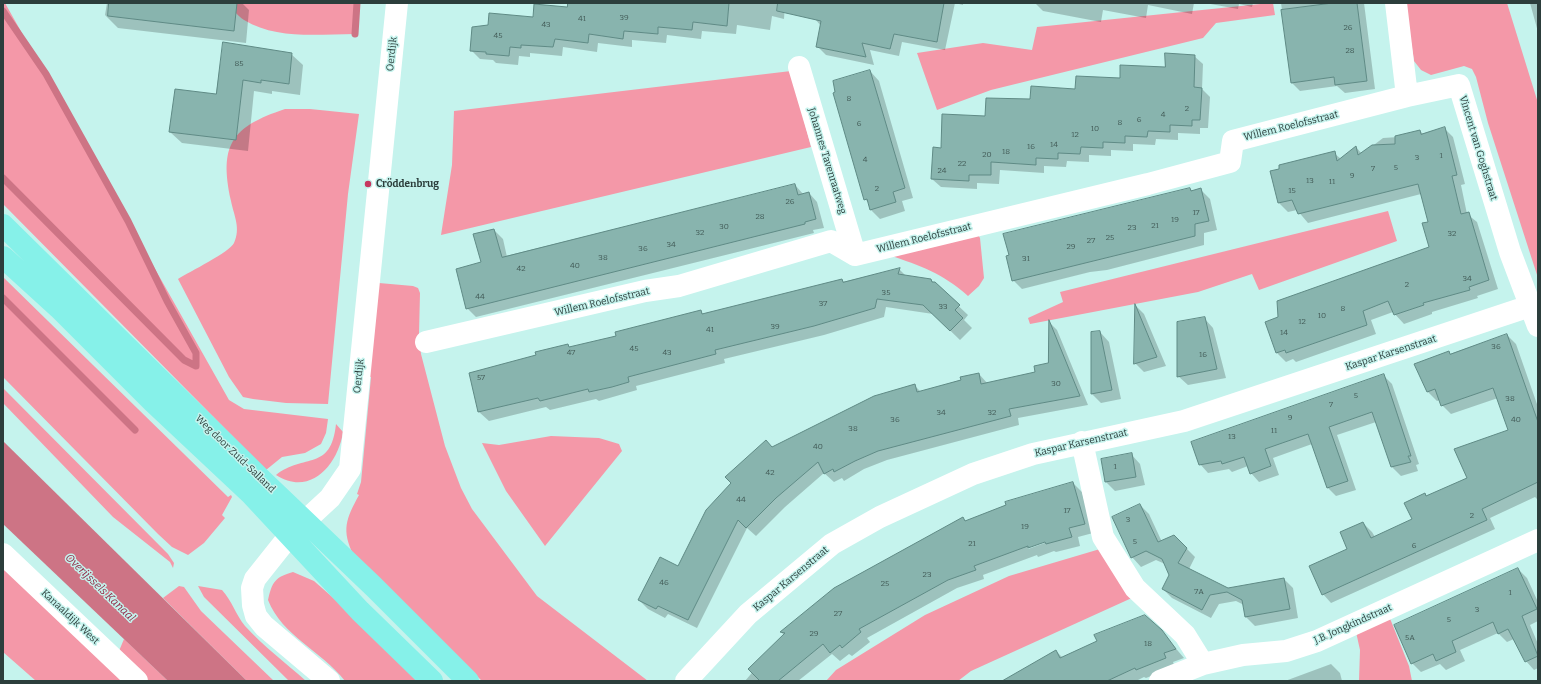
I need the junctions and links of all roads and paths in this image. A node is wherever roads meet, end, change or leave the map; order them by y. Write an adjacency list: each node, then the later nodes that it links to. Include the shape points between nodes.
1 (397, 3): 12 (street, Oerdijk, via 350,469 330,498)
2 (1396, 3): 4 (street)
3 (799, 67): 6 (street, Johannes Tavenraatweg)
4 (1408, 96): 6 (street, Willem Roelofsstraat, via 1233,141 1230,162); 8 (street, Vincent van Goghstraat, via 1459,85 1510,252)
5 (3, 225): 12 (main road, Weg door Zuid-Salland)
6 (855, 254): 10 (street, Willem Roelofsstraat, via 831,241 679,286 645,291)
7 (3, 256): 12 (main road, Weg door Zuid-Salland, via 251,494)
8 (1530, 306): 9 (street, Vincent van Goghstraat); 11 (street, Kaspar Karsenstraat, via 1184,421)
9 (1538, 326)
10 (426, 342)
11 (1082, 442): 15 (street, via 1103,537 1135,588 1185,635); 20 (street, Kaspar Karsenstraat, via 1033,454 973,474 880,517 832,544 748,614)
12 (298, 528): 17 (street, Oerdijk, via 255,579 252,588 253,605 256,616 264,626); 18 (main road, Weg door Zuid-Salland, via 360,611); 19 (main road, Weg door Zuid-Salland, via 374,587)
13 (1538, 540): 15 (street, J.B. Jongkindstraat, via 1317,641 1286,651 1244,655)
14 (3, 554): 16 (street, Kanaaldijk West)
15 (1203, 664): 21 (street, J.B. Jongkindstraat)
16 (137, 681)
17 (329, 681)
18 (432, 681)
19 (468, 681)
20 (686, 681)
21 (1160, 681)

